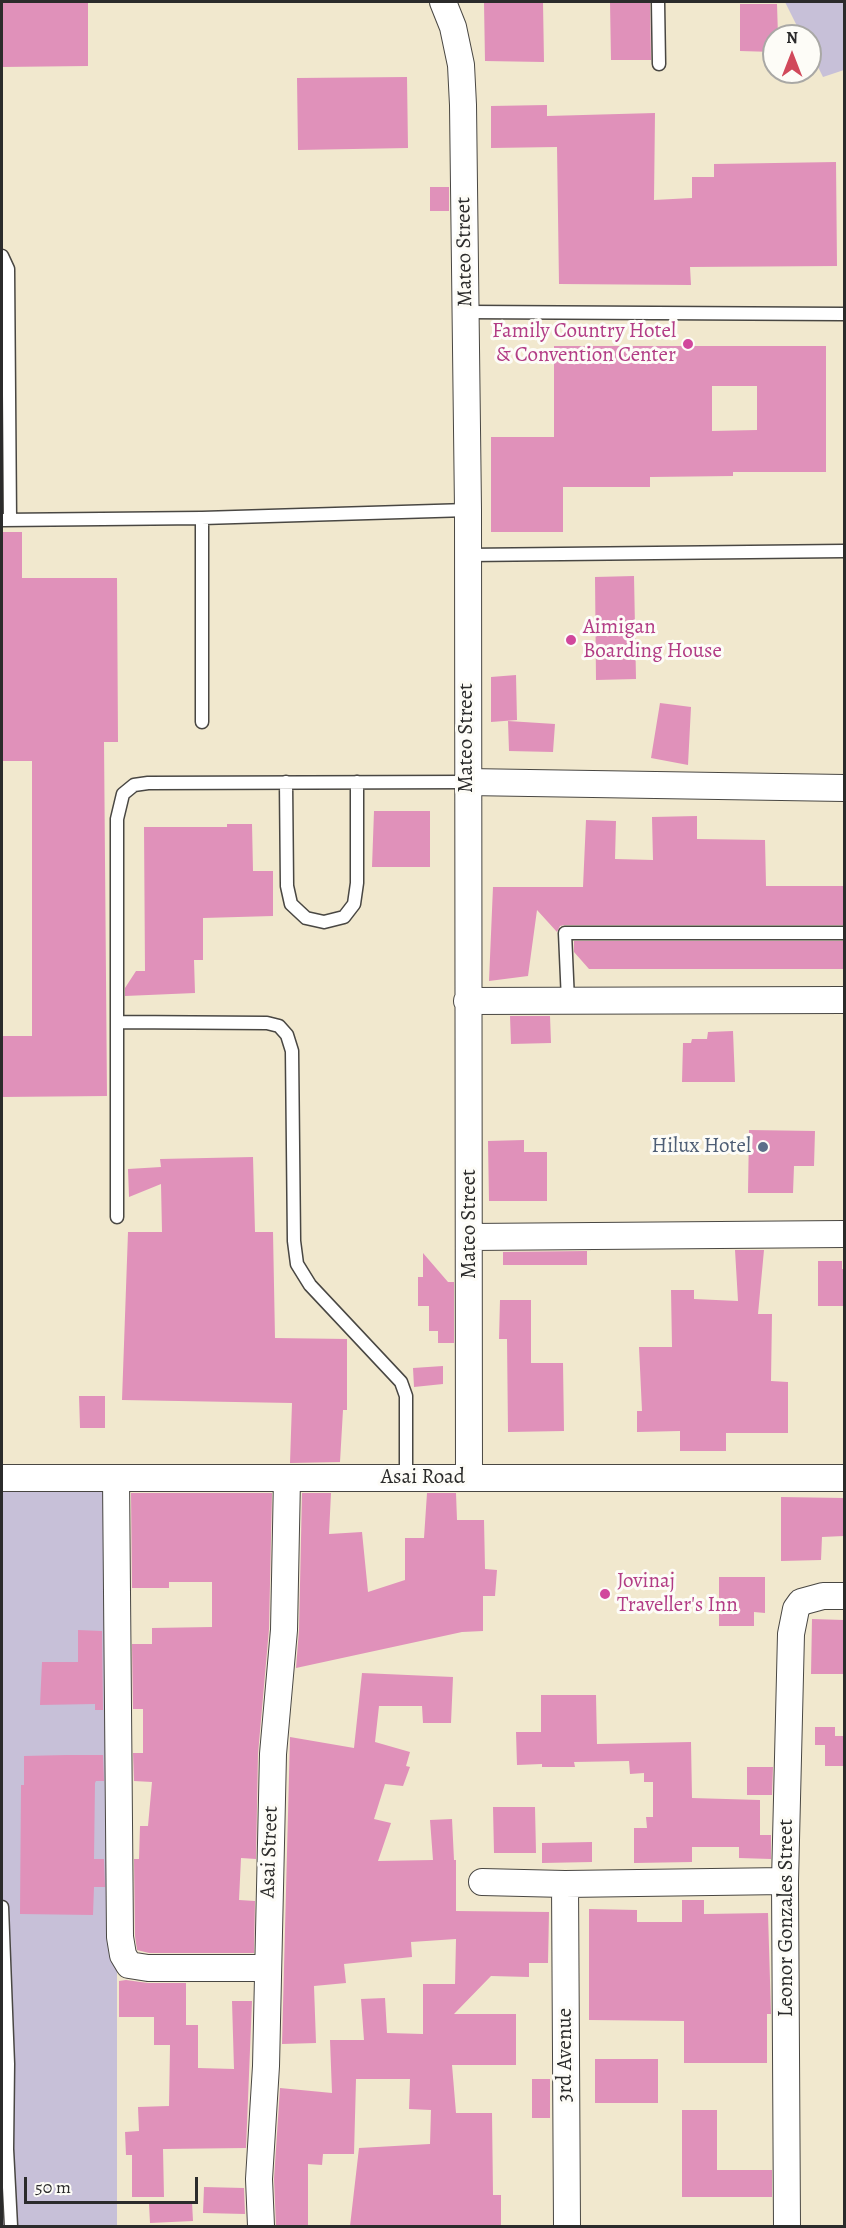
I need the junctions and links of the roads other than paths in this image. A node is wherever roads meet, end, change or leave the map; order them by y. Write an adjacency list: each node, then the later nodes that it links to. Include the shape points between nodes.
1 (443, 2): 5 (street, Mateo Street, via 461,65)
2 (658, 2): 3 (lane)
3 (659, 63)
4 (2, 256): 9 (lane, via 8,269)
5 (466, 312): 6 (lane); 7 (street, Mateo Street)
6 (844, 314)
7 (468, 510): 8 (lane); 11 (street, Mateo Street)
8 (202, 518): 9 (lane); 12 (lane)
9 (6, 520)
10 (844, 551): 11 (lane)
11 (467, 555): 15 (street, Mateo Street)
12 (202, 722)
13 (286, 782): 14 (lane); 14 (lane, via 287,886 291,904 306,918 324,922 344,917 354,904); 21 (lane, via 148,783 134,785 123,794 117,819)
14 (357, 782): 15 (lane)
15 (467, 782): 16 (street); 19 (street, Mateo Street)
16 (844, 788)
17 (844, 933): 20 (lane, via 565,933)
18 (844, 1000): 20 (street)
19 (467, 1001): 20 (street); 24 (street, Mateo Street)
20 (568, 1001)
21 (117, 1022): 22 (lane); 28 (lane, via 267,1023 279,1026 287,1035 292,1051 297,1264 310,1285 401,1382 406,1396)
22 (117, 1217)
23 (844, 1234): 24 (street)
24 (470, 1237): 29 (street, Mateo Street)
25 (2, 1478): 26 (street, Asai Road)
26 (116, 1478): 27 (street, Asai Road); 36 (street, via 123,1955 129,1965 148,1968)
27 (287, 1478): 28 (street, Asai Road); 36 (street, Asai Street, via 284,1630 273,1754)
28 (406, 1478): 29 (street, Asai Road)
29 (469, 1478): 30 (street, Asai Road)
30 (844, 1478)
31 (844, 1596): 32 (street, Leonor Gonzales Street, via 810,1598 796,1609 791,1634)
32 (785, 1881): 34 (street); 40 (street, Leonor Gonzales Street)
33 (483, 1882): 34 (street)
34 (565, 1884): 39 (street, 3rd Avenue)
35 (2, 1907): 37 (lane)
36 (268, 1968): 38 (street, Asai Street)
37 (11, 2226)
38 (261, 2226)
39 (567, 2226)
40 (787, 2226)

